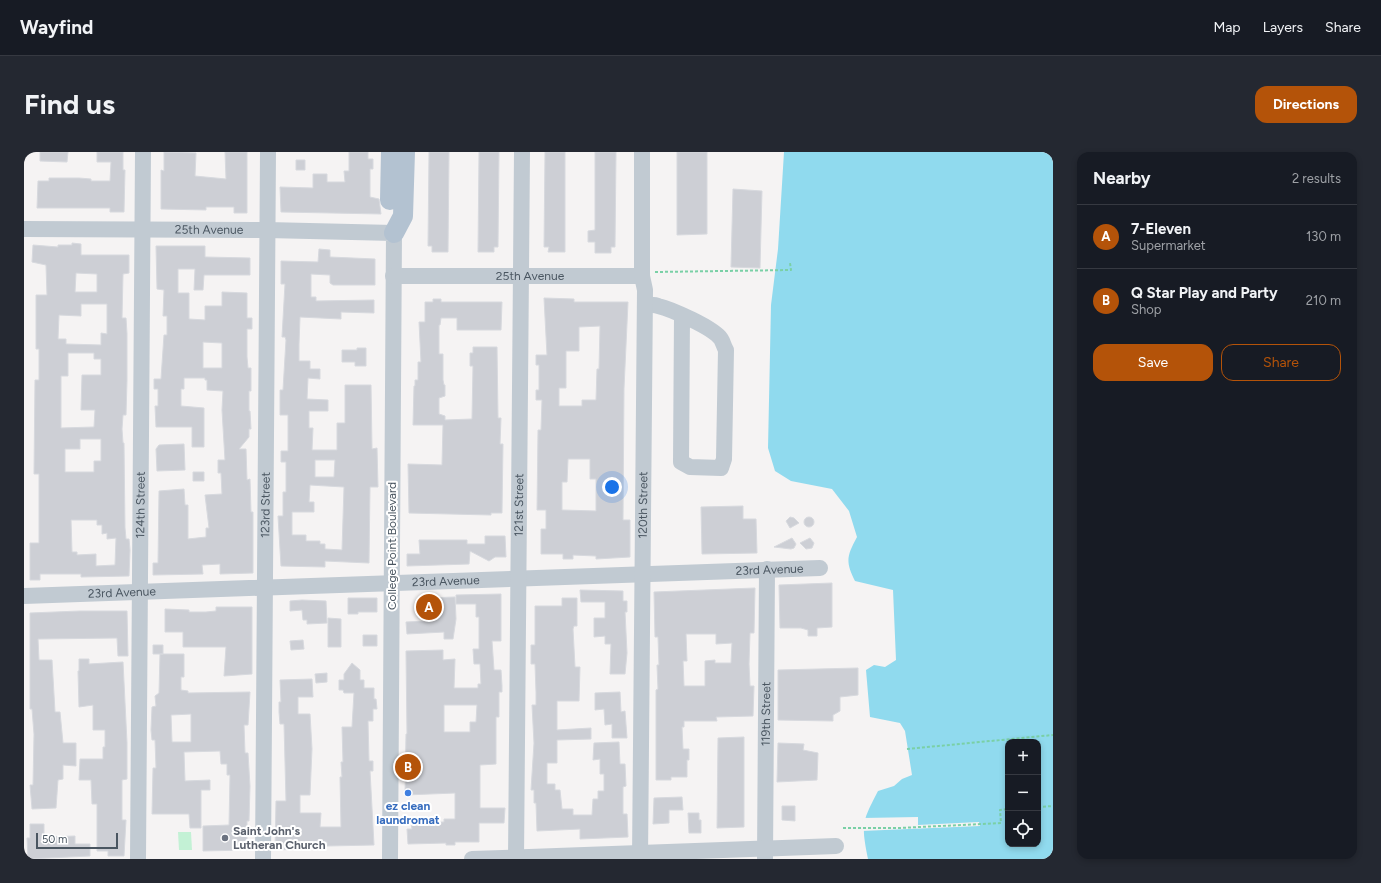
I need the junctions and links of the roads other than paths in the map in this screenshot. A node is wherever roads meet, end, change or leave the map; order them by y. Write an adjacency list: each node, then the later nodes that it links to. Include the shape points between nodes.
1 (144, 152): 8 (street, 124th Street)
2 (268, 152): 9 (street, 123rd Street)
3 (391, 152): 10 (main road, College Point Boulevard, via 389,214)
4 (405, 152): 10 (main road, College Point Boulevard, via 403,216)
5 (522, 152): 12 (street, 121st Street)
6 (642, 152): 11 (street, 120th Street)
7 (24, 229): 8 (street, 25th Avenue)
8 (143, 229): 9 (street, 25th Avenue); 22 (street, 124th Street)
9 (267, 230): 10 (street, 25th Avenue); 21 (street, 123rd Street)
10 (394, 233): 13 (street, College Point Boulevard)
11 (642, 274): 12 (street, 25th Avenue); 14 (street, 120th Street)
12 (520, 275): 13 (street, 25th Avenue); 19 (street, 121st Street)
13 (393, 276): 20 (street, College Point Boulevard)
14 (645, 305): 15 (street, via 656,305); 18 (street, 120th Street)
15 (682, 316): 15 (street, via 720,338 726,350 724,459 720,468 690,467 681,462)
16 (820, 568): 17 (street, 23rd Avenue)
17 (767, 569): 18 (street, 23rd Avenue); 25 (street, 119th Street)
18 (642, 574): 19 (street, 23rd Avenue); 26 (street, 120th Street)
19 (518, 578): 20 (street, 23rd Avenue); 27 (street, 121st Street)
20 (392, 583): 21 (street, 23rd Avenue); 30 (street, College Point Boulevard)
21 (265, 587): 22 (street, 23rd Avenue); 29 (street, 123rd Street)
22 (141, 592): 23 (street, 23rd Avenue); 28 (street, 124th Street)
23 (24, 596)
24 (836, 846): 25 (street)
25 (765, 854): 26 (street)
26 (640, 856): 27 (street)
27 (516, 858): 31 (street)
28 (138, 859)
29 (263, 859)
30 (390, 859)
31 (472, 859)

